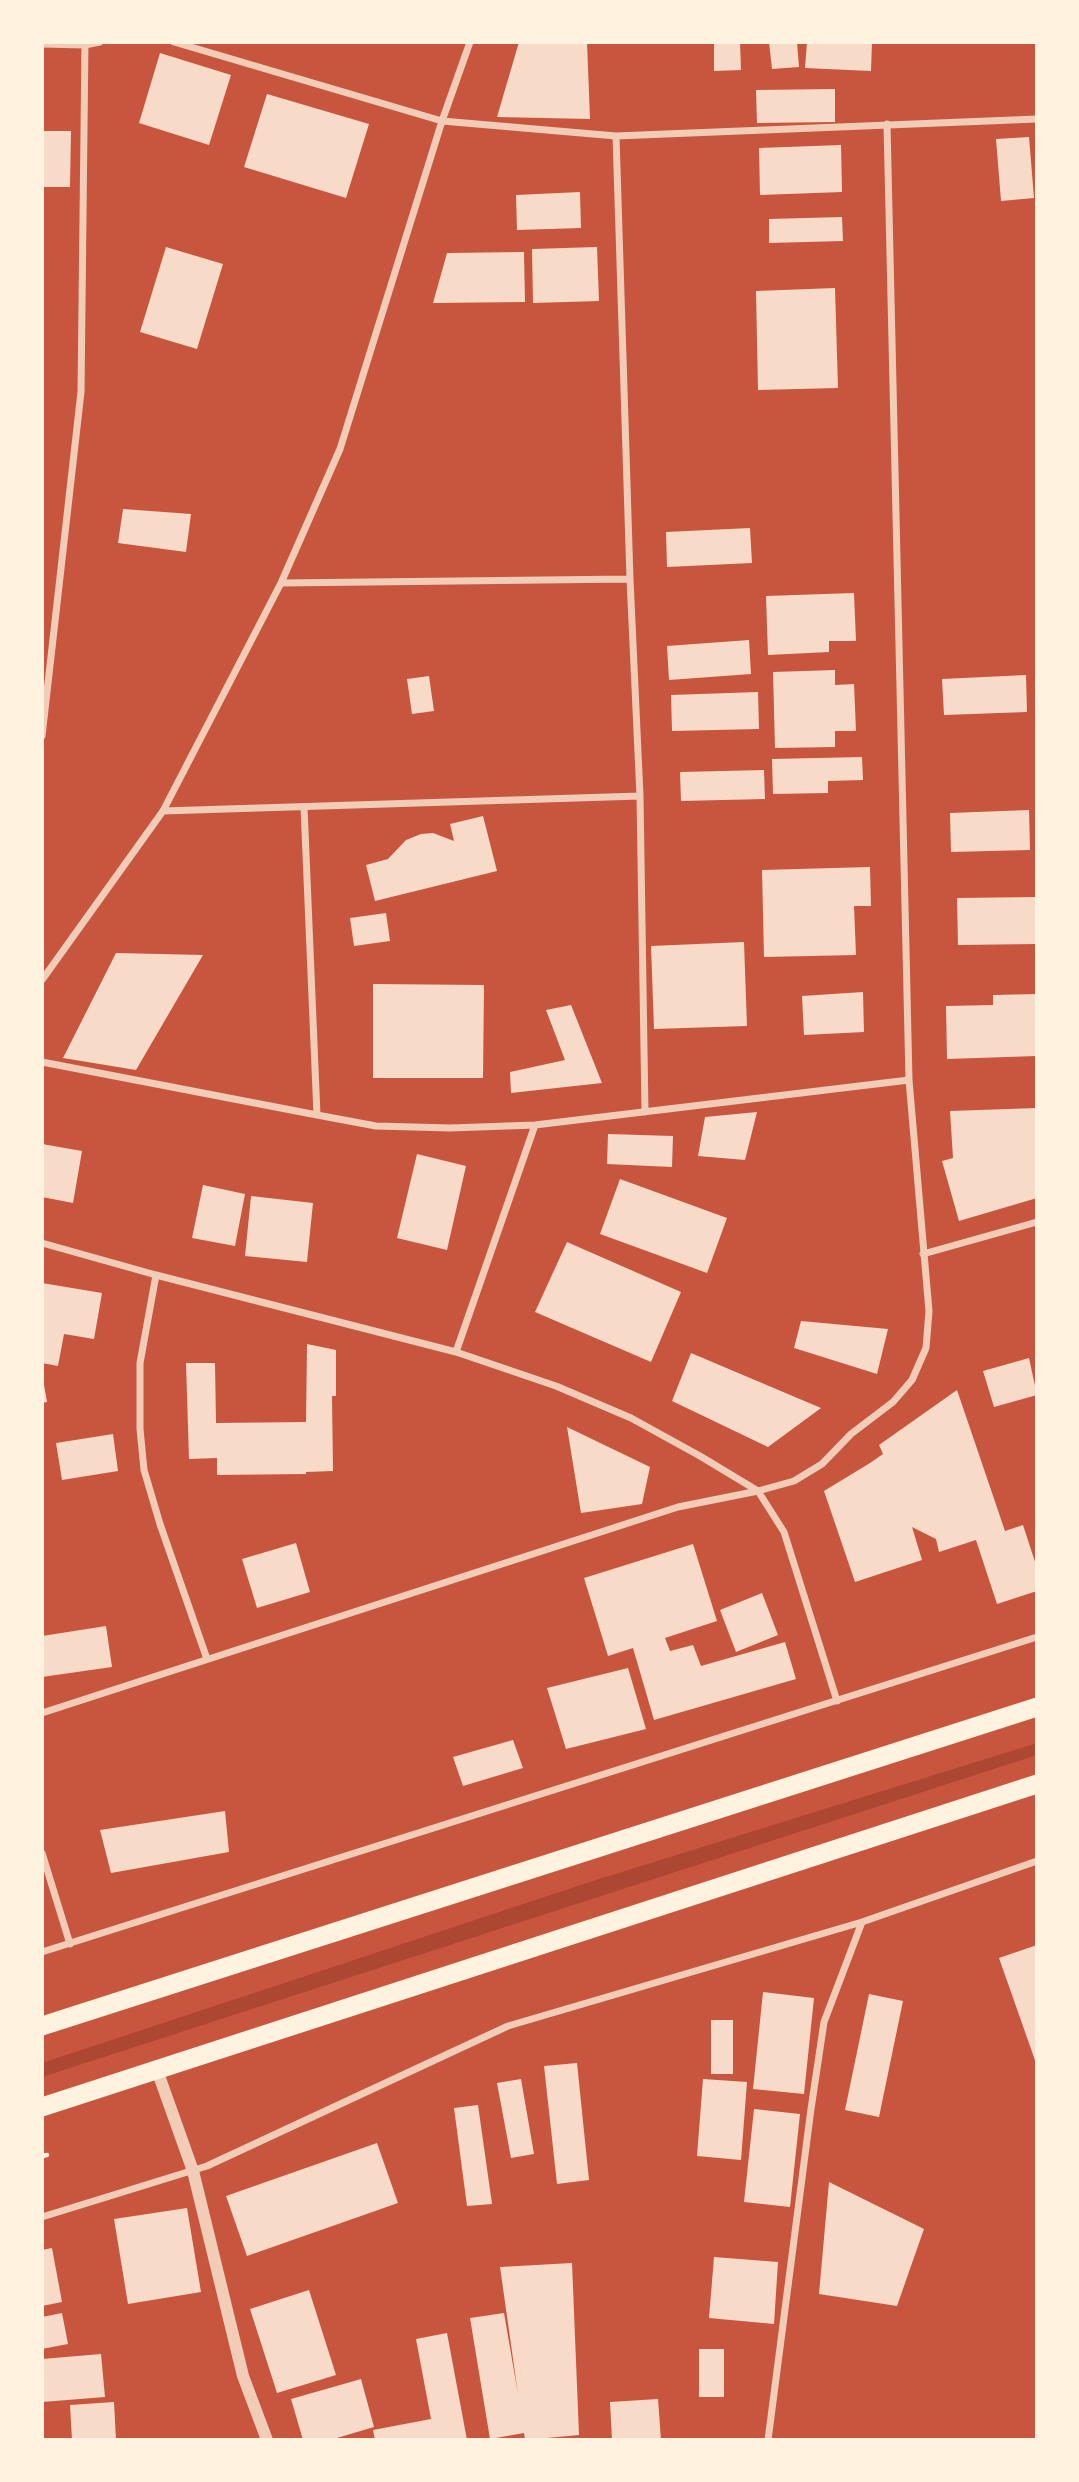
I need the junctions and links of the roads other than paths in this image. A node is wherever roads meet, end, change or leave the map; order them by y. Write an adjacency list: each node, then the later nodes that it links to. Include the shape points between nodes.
1 (100, 42): 5 (street)
2 (174, 42): 7 (street)
3 (470, 42): 7 (street)
4 (42, 44): 5 (street)
5 (85, 44): 12 (street, via 82,392)
6 (1037, 119): 8 (street)
7 (442, 121): 9 (street); 11 (street, via 340,449)
8 (887, 124): 9 (street); 18 (street)
9 (616, 136): 10 (street)
10 (630, 579): 11 (street); 13 (street)
11 (281, 583): 15 (street)
12 (42, 736)
13 (640, 796): 14 (street); 19 (street)
14 (304, 807): 15 (street); 20 (street)
15 (163, 811): 16 (street)
16 (42, 980)
17 (42, 1062): 20 (street)
18 (909, 1080): 19 (street); 24 (street)
19 (645, 1112): 21 (street)
20 (317, 1115): 21 (street, via 376,1126)
21 (535, 1125): 26 (street)
22 (1037, 1222): 24 (street)
23 (42, 1243): 25 (street)
24 (923, 1254): 27 (street, via 929,1311 926,1348 912,1380 822,1464 794,1481)
25 (156, 1275): 26 (street); 29 (street, via 141,1363 144,1470)
26 (456, 1352): 27 (street, via 631,1418)
27 (758, 1492): 29 (street, via 678,1507); 30 (street, via 784,1532)
28 (1037, 1637): 30 (street)
29 (208, 1660): 32 (street)
30 (837, 1700): 37 (street)
31 (1037, 1707): 39 (highway)
32 (42, 1713)
33 (1037, 1784): 40 (highway)
34 (42, 1853): 37 (street)
35 (1037, 1861): 36 (street)
36 (862, 1922): 42 (street, via 508,2026); 45 (street, via 824,2022)
37 (70, 1944): 38 (street)
38 (42, 1952)
39 (42, 2026)
40 (157, 2070): 41 (highway); 42 (street)
41 (42, 2106)
42 (193, 2171): 43 (street); 44 (street, via 243,2376)
43 (42, 2217)
44 (267, 2440)
45 (768, 2440)

